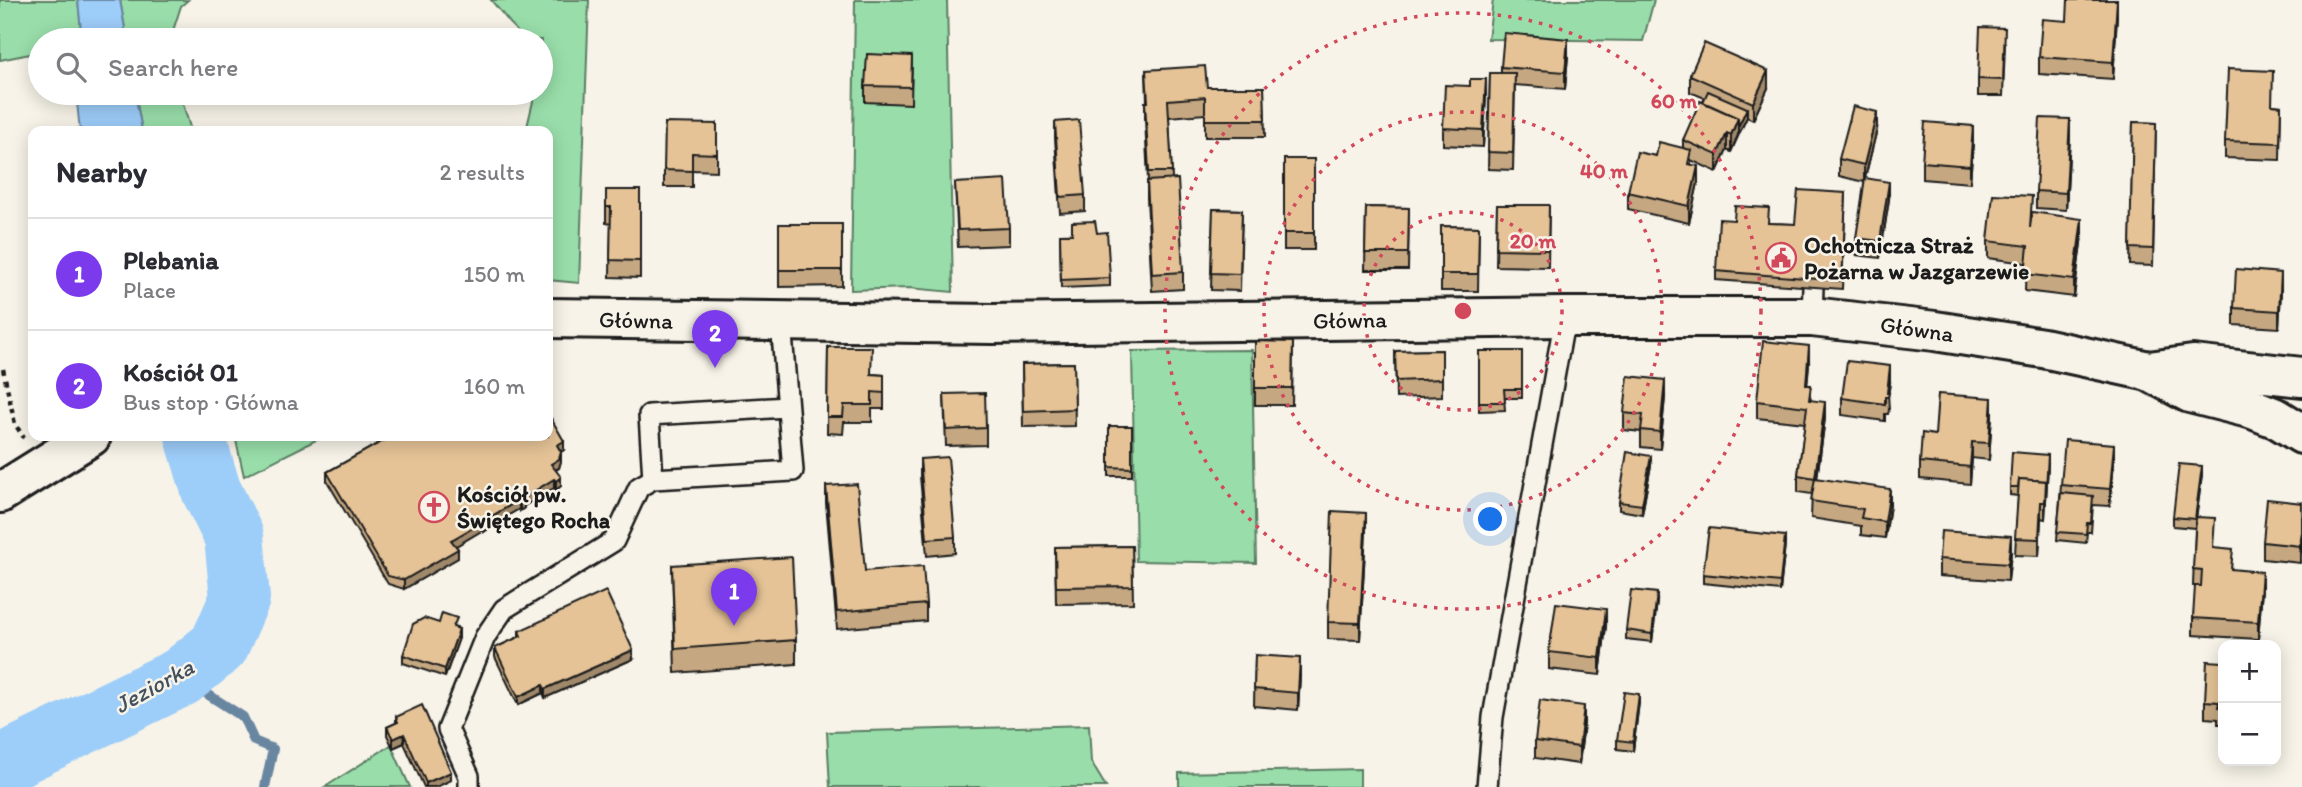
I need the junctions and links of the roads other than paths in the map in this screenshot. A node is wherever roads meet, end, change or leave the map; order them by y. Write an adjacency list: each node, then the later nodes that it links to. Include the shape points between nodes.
1 (1565, 317): 3 (street, Główna); 4 (street, Główna, via 1813,302 1935,331); 12 (lane, via 1493,717)
2 (553, 318): 3 (street, Główna)
3 (781, 322): 6 (lane)
4 (2149, 371): 5 (street, Główna, via 2193,365); 7 (street, Główna, via 2190,393 2253,409)
5 (2302, 377)
6 (787, 407): 9 (lane, via 649,415); 9 (lane, via 793,471)
7 (2302, 433)
8 (82, 441): 10 (street)
9 (653, 479): 11 (lane, via 639,487 614,541 504,609 485,637 448,729 469,776)
10 (0, 493)
11 (469, 787)
12 (1487, 787)

